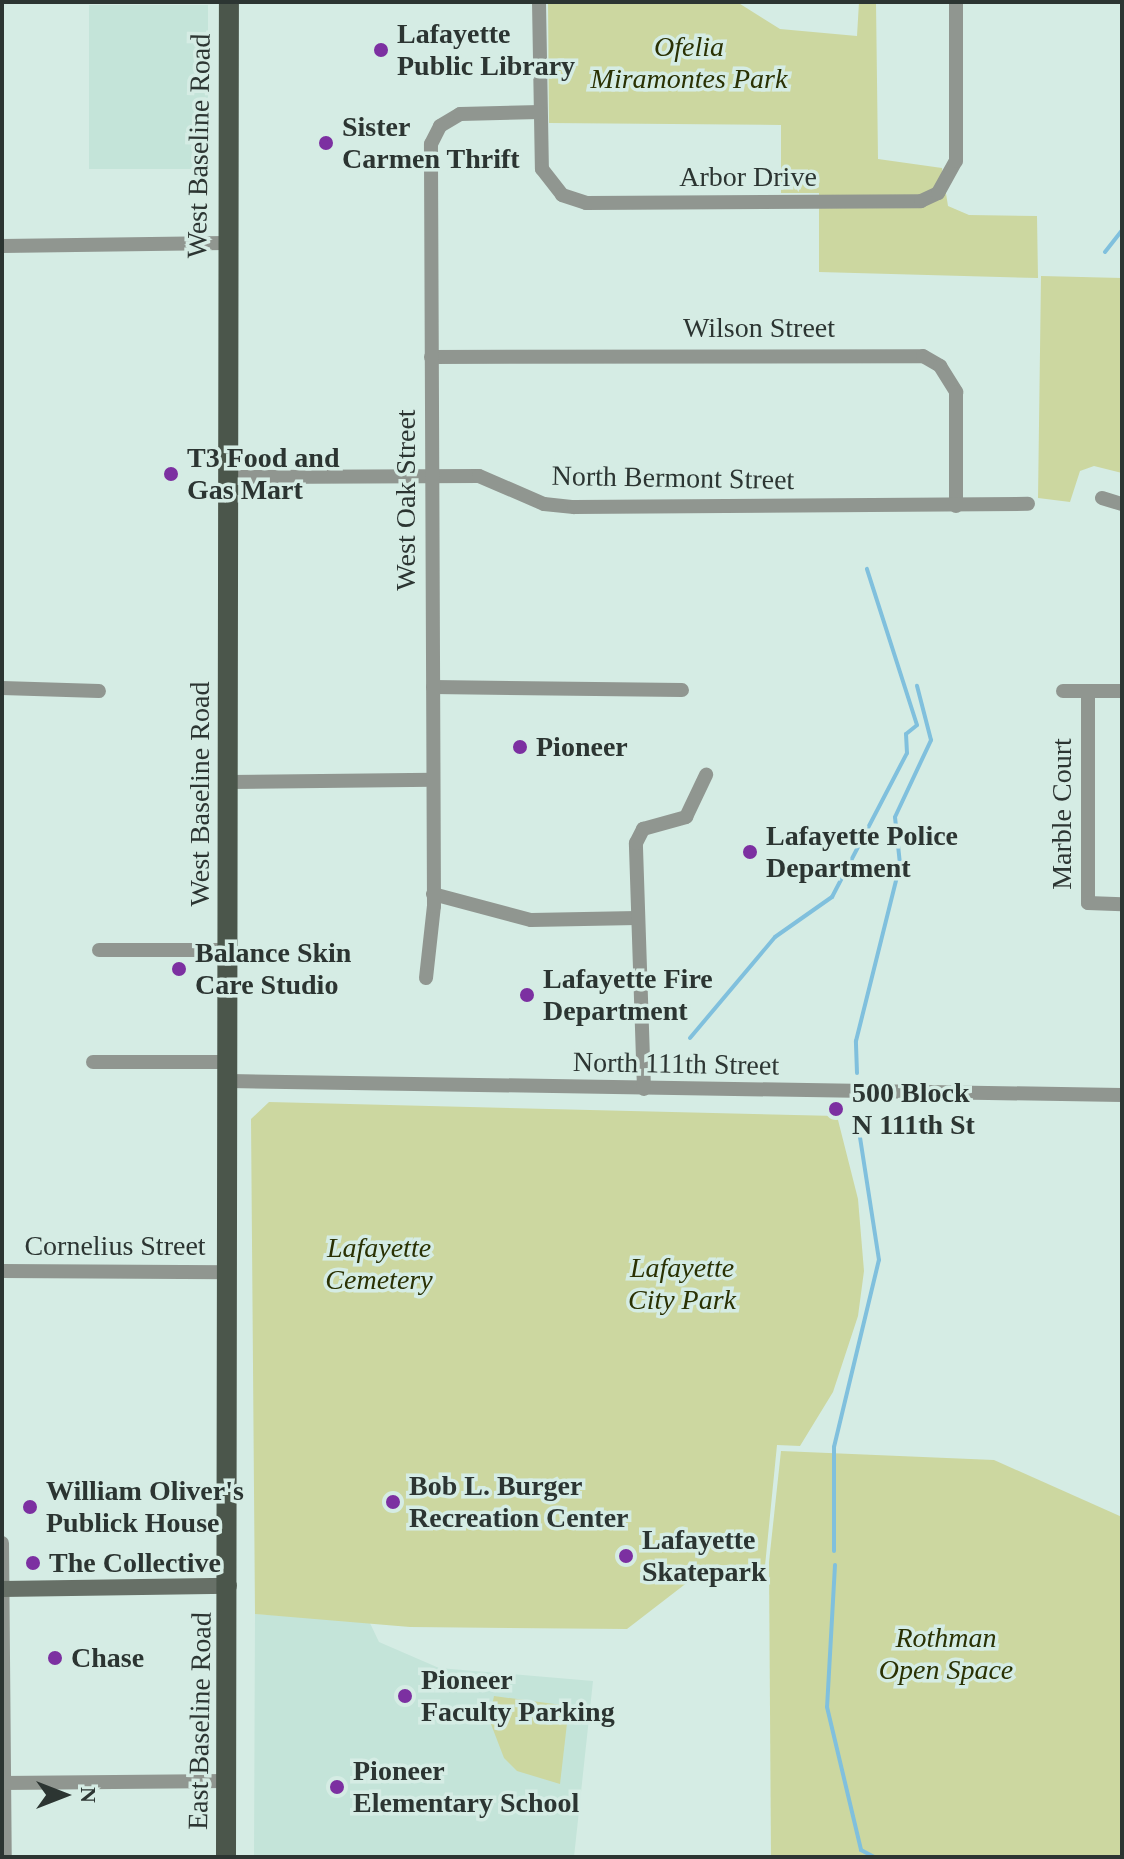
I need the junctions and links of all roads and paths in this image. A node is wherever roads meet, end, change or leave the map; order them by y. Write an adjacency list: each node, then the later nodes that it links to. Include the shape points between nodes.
1 (229, 2): 5 (main road, West Baseline Road)
2 (539, 2): 4 (street, Arbor Drive)
3 (956, 2): 4 (street, Arbor Drive, via 956,161 951,179 921,201 586,203 549,184)
4 (540, 112): 7 (street, West Oak Street, via 460,114 440,126 431,144)
5 (225, 243): 6 (street); 9 (main road, West Baseline Road)
6 (2, 246)
7 (431, 357): 8 (street, West Oak Street); 13 (street, Wilson Street, via 923,356 940,366 956,392)
8 (432, 474): 9 (street, North Bermont Street); 13 (street, North Bermont Street, via 501,480 544,504 574,507); 14 (street, West Oak Street)
9 (227, 477): 23 (main road, West Baseline Road)
10 (1102, 498): 12 (street)
11 (1028, 504): 13 (street, North Bermont Street)
12 (1122, 504)
13 (956, 506)
14 (433, 687): 16 (street); 22 (street, West Oak Street)
15 (2, 688): 17 (street)
16 (682, 690)
17 (99, 691)
18 (1063, 691): 19 (street)
19 (1088, 691): 20 (street); 25 (street, Marble Court, via 1088,903)
20 (1122, 691)
21 (706, 775): 26 (street, via 686,817 643,829 636,843)
22 (433, 780): 23 (street); 24 (street, West Oak Street)
23 (228, 782): 28 (main road, West Baseline Road)
24 (433, 894): 26 (street, via 531,920); 29 (street, West Oak Street)
25 (1122, 904)
26 (637, 918): 32 (street)
27 (99, 950): 28 (street)
28 (229, 950): 31 (main road, West Baseline Road)
29 (426, 978)
30 (93, 1062): 31 (street, North 111th Street)
31 (230, 1071): 32 (street, North 111th Street); 35 (main road, West Baseline Road)
32 (644, 1089): 33 (street, North 111th Street)
33 (1122, 1095)
34 (2, 1271): 35 (street, Cornelius Street)
35 (228, 1272): 37 (main road, West Baseline Road)
36 (2, 1543): 38 (street)
37 (229, 1586): 38 (street); 39 (main road, East Baseline Road)
38 (3, 1589): 40 (street)
39 (227, 1781): 40 (street); 42 (main road, East Baseline Road)
40 (3, 1783): 41 (street)
41 (5, 1857)
42 (226, 1857)

